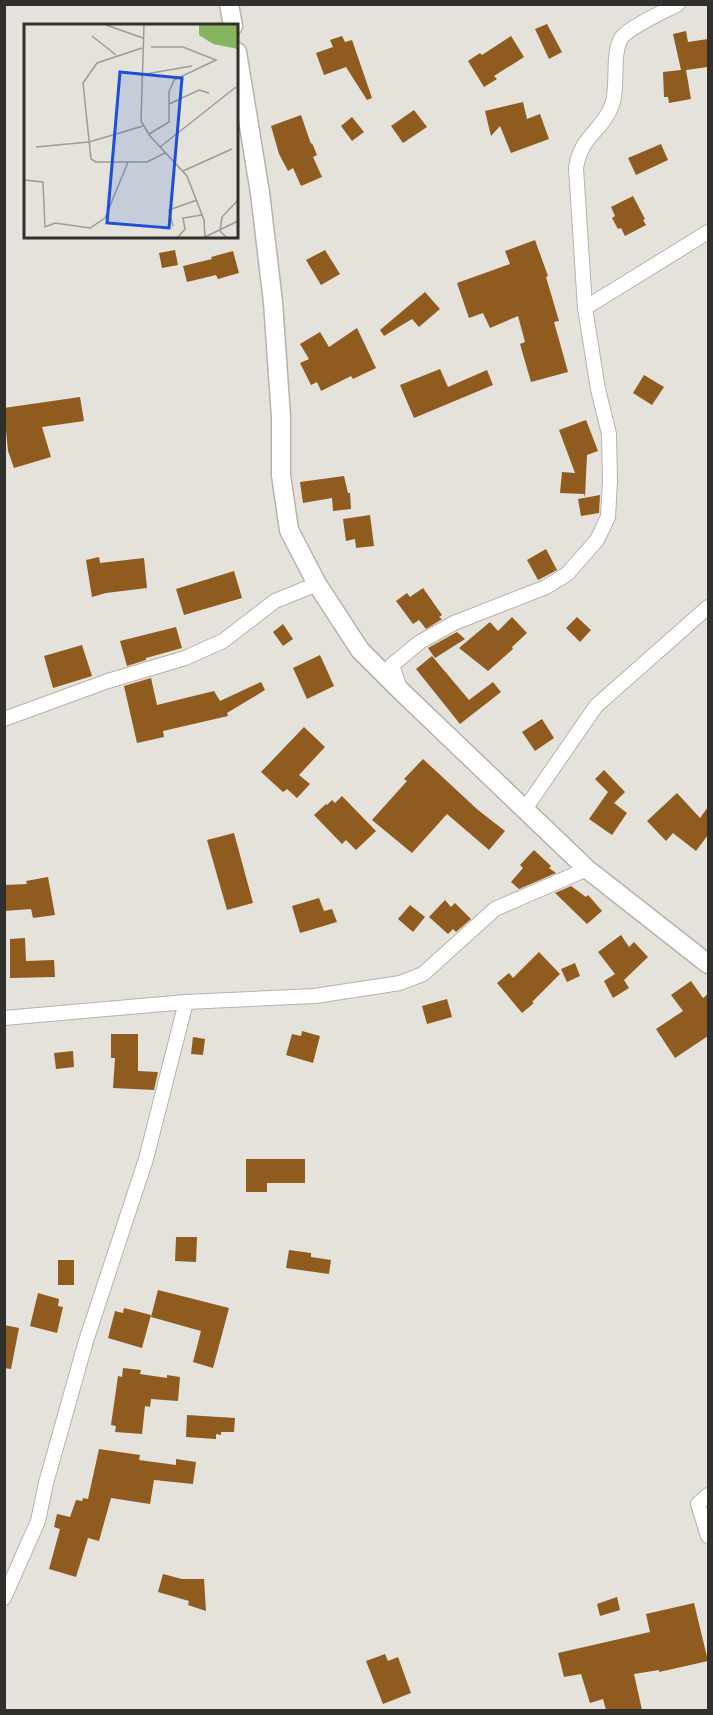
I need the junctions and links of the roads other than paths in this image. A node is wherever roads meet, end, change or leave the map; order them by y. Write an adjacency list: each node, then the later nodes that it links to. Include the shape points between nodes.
1 (229, 4): 3 (street)
2 (678, 4): 6 (street, via 623,36 618,46 616,90 611,106 578,153)
3 (233, 24)
4 (238, 58): 7 (street, via 273,302 281,475 289,530)
5 (708, 232): 6 (street)
6 (585, 308): 9 (street, via 609,434 608,518 597,540 567,574 454,623 420,642 392,665)
7 (316, 584): 9 (street, via 360,650); 10 (street, via 275,601 223,641 185,658)
8 (708, 607): 11 (street, via 596,706)
9 (401, 691): 11 (street)
10 (4, 719)
11 (525, 809): 12 (street)
12 (587, 869): 13 (street); 14 (street, via 495,909 423,974 400,983 315,996)
13 (708, 964)
14 (186, 1002): 15 (street); 18 (street, via 146,1159 86,1341 38,1521)
15 (4, 1018)
16 (708, 1495): 17 (street, via 698,1504)
17 (708, 1536)
18 (4, 1598)

